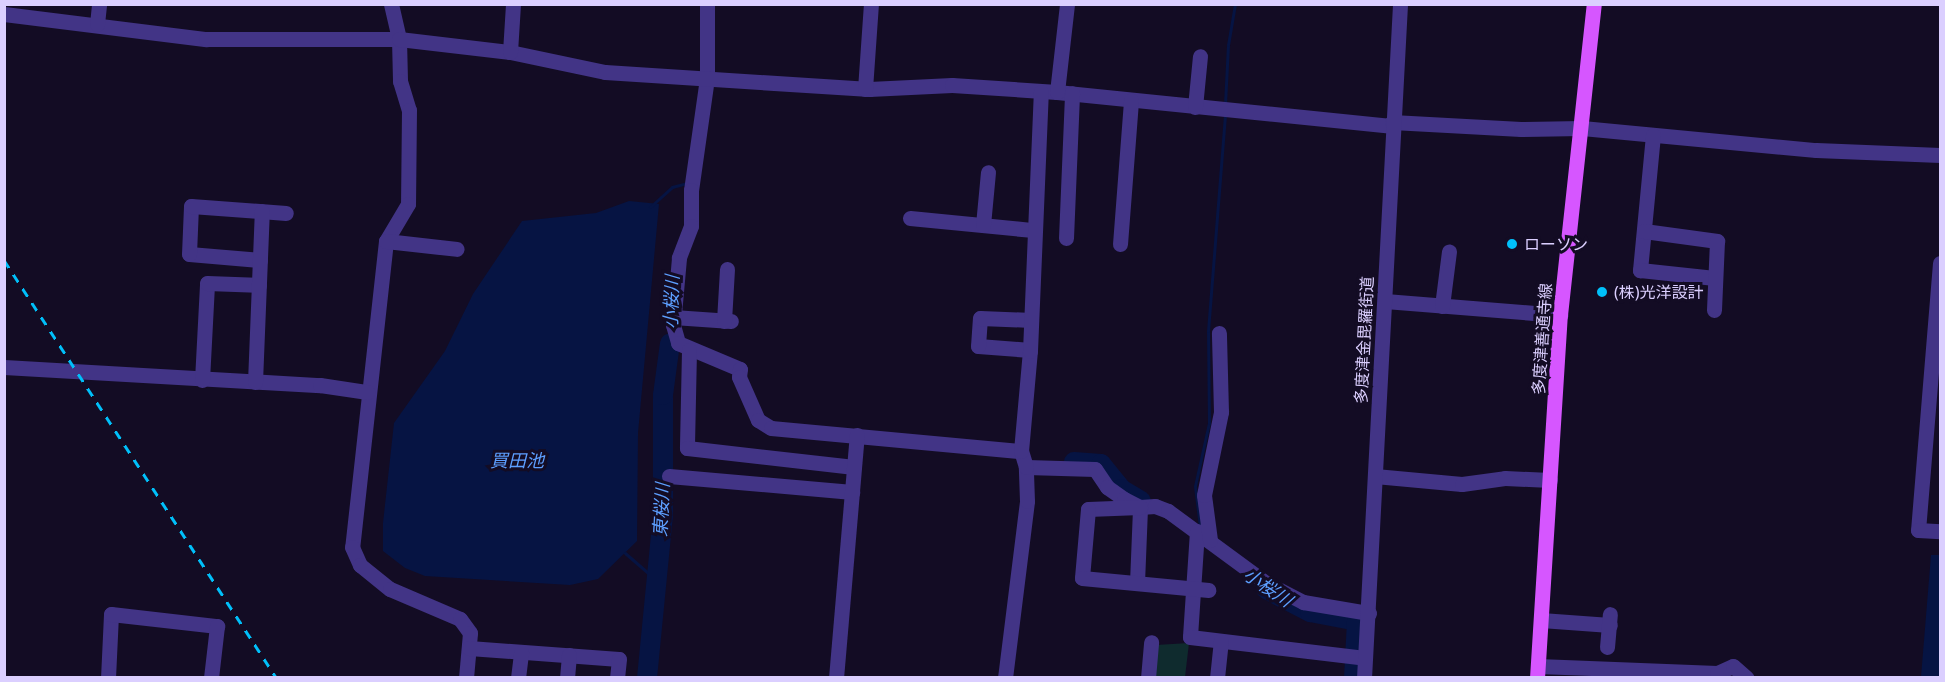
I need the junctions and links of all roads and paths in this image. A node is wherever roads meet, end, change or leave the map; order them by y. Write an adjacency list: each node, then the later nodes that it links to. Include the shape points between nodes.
1 (99, 4): 10 (street)
2 (392, 4): 11 (street)
3 (513, 4): 12 (street)
4 (707, 4): 14 (street)
5 (871, 4): 15 (street)
6 (1067, 4): 16 (street)
7 (1400, 4): 20 (street, 多度津金毘羅街道)
8 (1594, 4): 21 (main road, 多度津善通寺線)
9 (4, 14): 10 (street)
10 (97, 24): 11 (street, via 206,39)
11 (399, 39): 12 (street); 32 (street, via 400,81 409,110 408,204 393,223)
12 (510, 52): 14 (street, via 605,72)
13 (1200, 56): 19 (street)
14 (707, 78): 15 (street); 45 (street, via 691,190 691,226 679,258)
15 (865, 89): 17 (street, via 952,85)
16 (1065, 92): 17 (street); 18 (street); 31 (street, via 1075,152 1072,212)
17 (1041, 93): 29 (street)
18 (1131, 100): 19 (street); 33 (street)
19 (1195, 107): 20 (street)
20 (1393, 124): 21 (street); 41 (street, 多度津金毘羅街道)
21 (1582, 128): 22 (street); 44 (main road, 多度津善通寺線)
22 (1653, 135): 23 (street, via 1816,150); 30 (street)
23 (1941, 155)
24 (988, 172): 28 (street)
25 (262, 211): 26 (street); 36 (street); 36 (street, via 191,206 189,254)
26 (286, 213)
27 (910, 218): 28 (street)
28 (983, 225): 29 (street)
29 (1033, 230): 46 (street)
30 (1644, 231): 39 (street, via 1717,241); 39 (street, via 1640,270)
31 (1066, 238)
32 (386, 241): 34 (street, via 432,240); 53 (street)
33 (1120, 244)
34 (457, 249)
35 (1449, 251): 42 (street)
36 (260, 260): 40 (street)
37 (1941, 263): 63 (street, via 1918,530)
38 (727, 269): 45 (street, via 728,321)
39 (1715, 278): 43 (street)
40 (259, 285): 51 (street, via 207,284); 52 (street)
41 (1385, 301): 42 (street); 59 (street, 多度津金毘羅街道)
42 (1442, 306): 44 (street)
43 (1714, 310)
44 (1560, 315): 60 (main road, 多度津善通寺線)
45 (673, 317): 49 (street, via 678,343)
46 (1030, 320): 48 (street); 48 (street, via 980,318 978,346)
47 (1219, 333): 64 (street, via 1221,412 1204,495)
48 (1030, 350): 55 (street)
49 (689, 353): 54 (street, via 740,373 758,420 771,428); 56 (street, via 687,448)
50 (4, 367): 51 (street)
51 (202, 380): 52 (street)
52 (255, 382): 53 (street)
53 (367, 392): 72 (street, via 351,538 355,558 390,589 460,619 470,633)
54 (857, 435): 55 (street); 56 (street)
55 (1021, 451): 57 (street)
56 (854, 467): 61 (street)
57 (1026, 467): 62 (street, via 1095,469 1107,487); 84 (street, via 1027,501)
58 (669, 476): 61 (street)
59 (1375, 476): 60 (street, via 1462,484 1505,478); 67 (street, 多度津金毘羅街道)
60 (1550, 480): 68 (main road, 多度津善通寺線)
61 (852, 492): 83 (street)
62 (1140, 507): 64 (street, via 1155,506 1168,511); 65 (street); 65 (street, via 1088,509 1082,578)
63 (1941, 531)
64 (1203, 536): 66 (street); 67 (street, via 1266,583 1303,602)
65 (1137, 583): 66 (street)
66 (1200, 589): 69 (street, via 1190,637)
67 (1369, 613): 75 (street, 多度津金毘羅街道)
68 (1541, 620): 71 (street, via 1610,619); 76 (main road, 多度津善通寺線)
69 (1221, 641): 75 (street); 86 (street)
70 (1151, 642): 85 (street)
71 (1607, 647)
72 (469, 648): 73 (street); 79 (street)
73 (521, 652): 74 (street); 80 (street)
74 (569, 655): 81 (street); 82 (street, via 619,659)
75 (1365, 658): 87 (street, 多度津金毘羅街道)
76 (1537, 672): 88 (street, via 1717,673 1733,666)
77 (108, 678): 78 (street, via 111,614 217,626)
78 (211, 678)
79 (466, 678)
80 (518, 678)
81 (567, 678)
82 (617, 678)
83 (836, 678)
84 (1005, 678)
85 (1148, 678)
86 (1216, 678)
87 (1364, 678)
88 (1747, 678)

